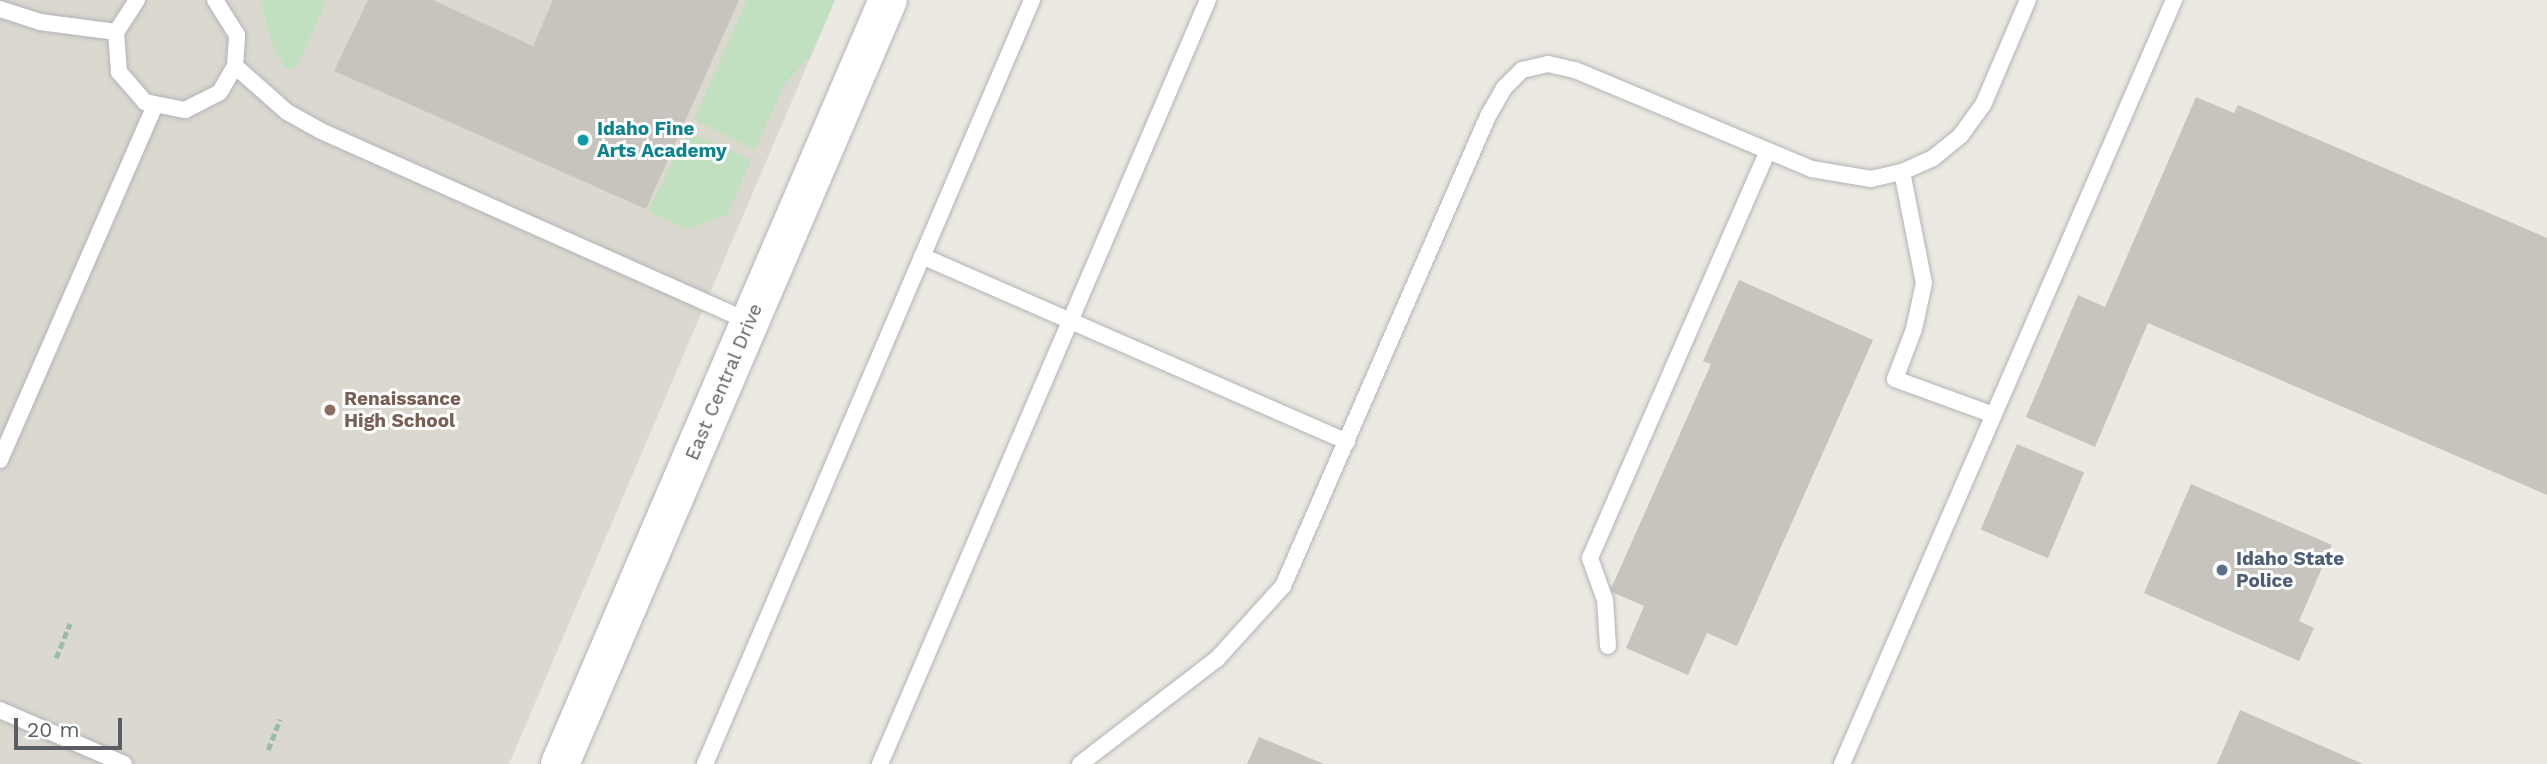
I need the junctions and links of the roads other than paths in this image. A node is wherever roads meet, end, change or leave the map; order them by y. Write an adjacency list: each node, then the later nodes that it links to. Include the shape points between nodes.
1 (137, 0): 9 (lane)
2 (215, 0): 10 (lane, via 237,35)
3 (888, 0): 15 (street, East Central Drive)
4 (1032, 0): 14 (lane)
5 (1208, 0): 16 (lane)
6 (2028, 0): 13 (lane, via 1983,105 1933,158)
7 (2174, 0): 17 (lane)
8 (0, 9): 9 (lane, via 40,22)
9 (116, 32): 11 (lane, via 119,72 130,90)
10 (235, 65): 11 (lane, via 220,92 204,104 185,110); 15 (lane, via 287,112 321,131)
11 (155, 106): 19 (lane)
12 (1768, 151): 13 (lane, via 1843,178 1871,179); 18 (lane, via 1575,70 1548,64 1522,71 1504,88 1488,116); 20 (lane, via 1590,558 1605,600)
13 (1902, 172): 17 (lane, via 1924,283 1914,329 1895,379)
14 (922, 256): 16 (lane); 24 (lane)
15 (750, 323): 23 (street, East Central Drive)
16 (1071, 323): 18 (lane); 25 (lane)
17 (1994, 415): 27 (lane)
18 (1347, 442): 26 (lane, via 1293,567 1257,618 1217,659)
19 (0, 460)
20 (1608, 646)
21 (0, 710): 22 (lane)
22 (124, 764)
23 (560, 764)
24 (705, 764)
25 (880, 764)
26 (1080, 764)
27 (1842, 764)

